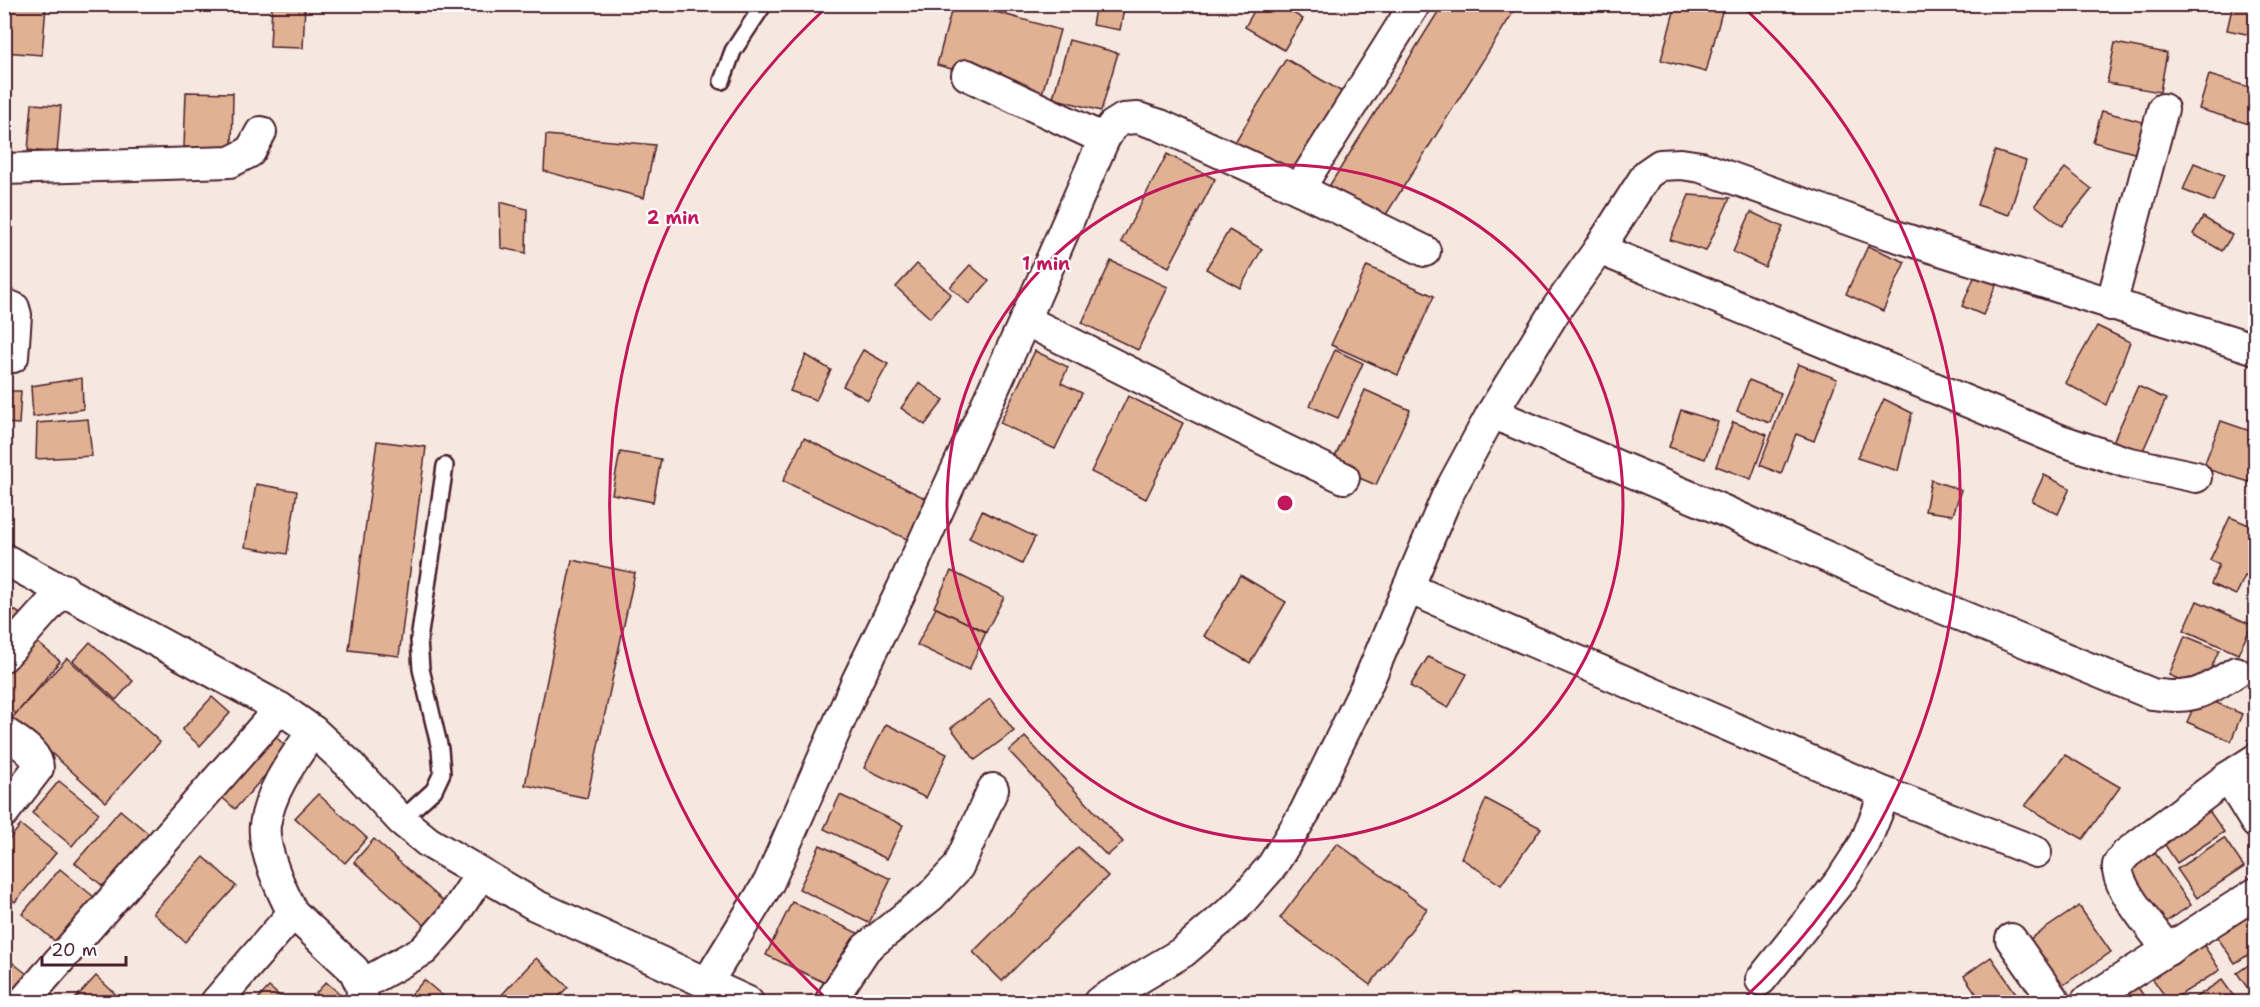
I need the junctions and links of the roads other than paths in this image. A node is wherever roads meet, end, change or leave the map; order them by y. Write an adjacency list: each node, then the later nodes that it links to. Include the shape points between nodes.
1 (764, 4): 4 (lane, via 733,51)
2 (1415, 4): 9 (street)
3 (967, 75): 7 (street)
4 (722, 81)
5 (2163, 109): 13 (street)
6 (261, 132): 8 (street, via 250,152 230,162)
7 (1104, 139): 9 (street, via 1112,126 1123,119 1138,118); 14 (street)
8 (4, 169)
9 (1299, 189): 11 (street)
10 (1599, 249): 13 (street, via 1647,174 1660,165 1681,164); 17 (street); 19 (street, via 2060,440 2126,462)
11 (1425, 252)
12 (4, 304): 16 (street, via 14,308 16,315)
13 (2111, 305): 15 (street)
14 (1025, 320): 20 (street); 42 (street, via 857,681 769,882)
15 (2256, 349)
16 (15, 359)
17 (1492, 412): 22 (street, via 1447,496); 25 (street, via 1930,603 2152,694 2178,698 2203,693)
18 (445, 466): 34 (lane, via 419,640 442,773 434,790)
19 (2196, 477)
20 (1344, 478)
21 (4, 559): 23 (street)
22 (1408, 588): 32 (street); 49 (street, via 1310,803 1272,866 1237,906 1184,952)
23 (64, 589): 24 (street); 26 (street)
24 (4, 656)
25 (2236, 672)
26 (280, 708): 27 (street); 46 (street)
27 (313, 731): 34 (street); 39 (street, via 274,794 264,827 278,882)
28 (4, 732): 33 (street, via 33,755 38,768)
29 (2256, 759): 30 (street)
30 (2228, 777): 35 (street); 41 (street, via 2118,864 2124,888)
31 (993, 789): 45 (street, via 958,867 946,882 866,948)
32 (1885, 793): 36 (street); 43 (street, via 1865,843 1841,880)
33 (4, 812)
34 (410, 812): 37 (street, via 428,842)
35 (2256, 823)
36 (2036, 852)
37 (481, 874): 42 (street, via 535,905); 44 (street, via 424,950)
38 (2256, 893): 41 (street)
39 (293, 913): 44 (street, via 354,970); 47 (street)
40 (2012, 939): 50 (street)
41 (2168, 950): 51 (street)
42 (717, 967): 48 (street)
43 (1761, 980)
44 (362, 994)
45 (831, 1001)
46 (23, 1002)
47 (216, 1002)
48 (748, 1002)
49 (1099, 1002)
50 (2055, 1002)
51 (2086, 1002)

